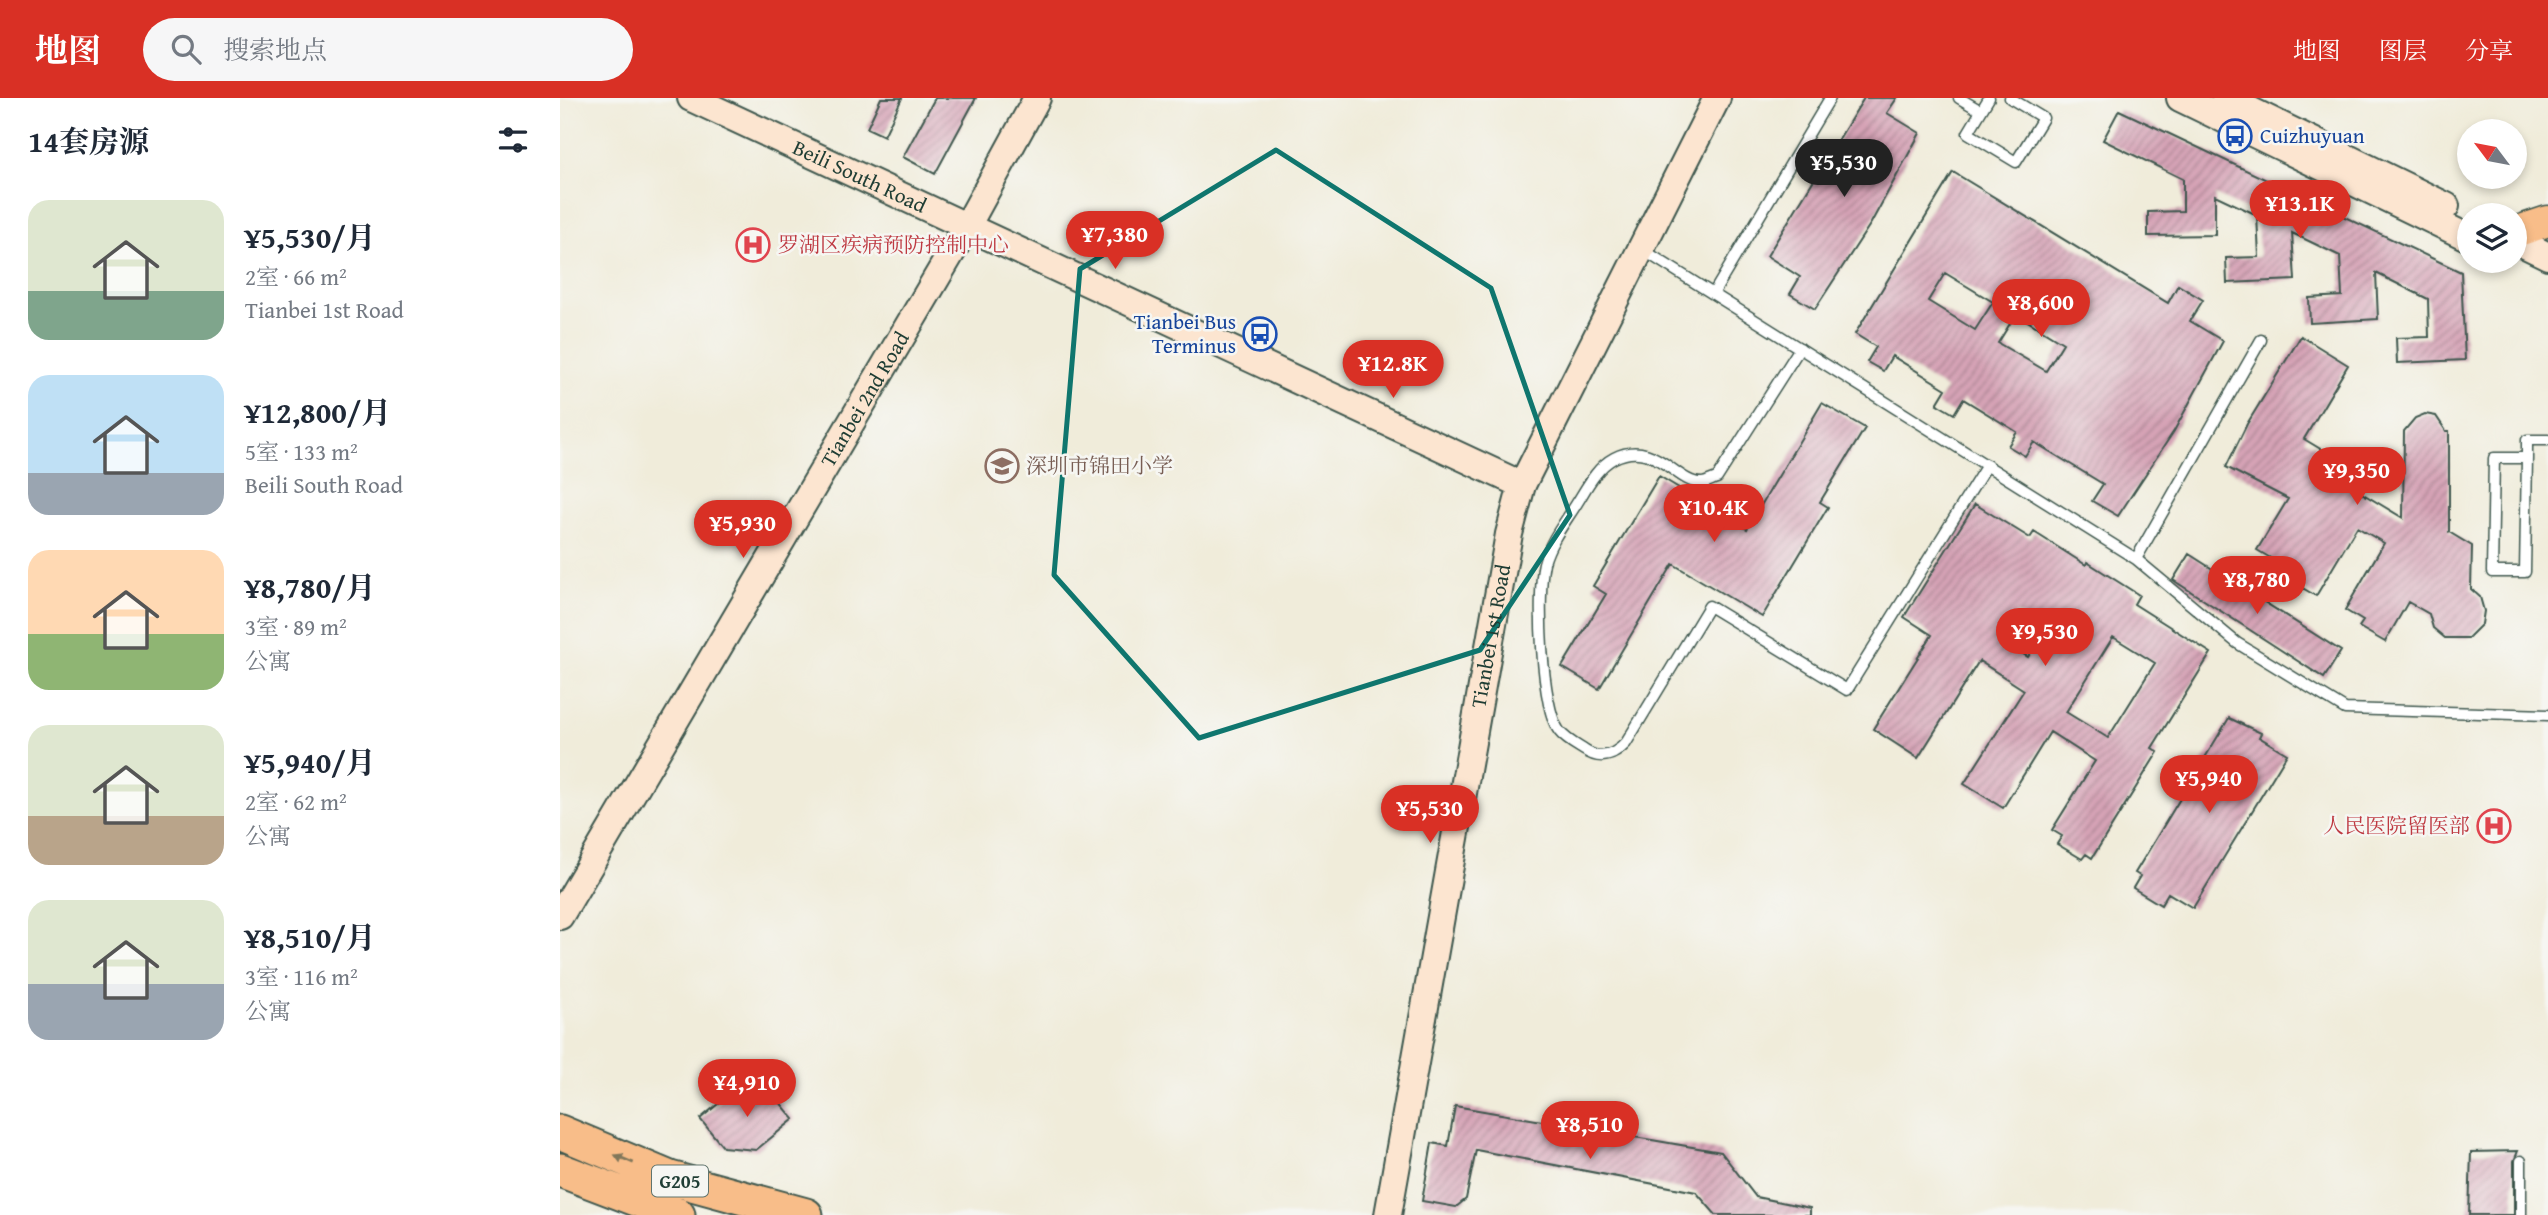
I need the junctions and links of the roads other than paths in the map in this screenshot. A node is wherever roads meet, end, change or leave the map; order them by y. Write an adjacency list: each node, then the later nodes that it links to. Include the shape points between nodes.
1 (691, 98): 14 (street, Beili South Road)
2 (1037, 98): 14 (street, Tianbei 2nd Road)
3 (1717, 98): 18 (street, Tianbei 1st Road)
4 (1830, 98): 22 (lane)
5 (1959, 98): 11 (lane)
6 (1989, 98): 11 (lane)
7 (2010, 98): 10 (lane)
8 (2180, 98): 16 (street)
9 (2225, 98): 12 (street)
10 (2024, 102): 11 (lane, via 2043,118 2016,162 1968,133)
11 (1981, 111)
12 (2457, 212)
13 (2548, 221): 15 (main road)
14 (966, 228): 28 (street, Beili South Road); 31 (street, Tianbei 2nd Road)
15 (2527, 230)
16 (2457, 231)
17 (2527, 246): 19 (street)
18 (1641, 248): 22 (lane); 28 (street, Tianbei 1st Road)
19 (2548, 256)
20 (2527, 265): 21 (street)
21 (2548, 275)
22 (1713, 294): 24 (lane)
23 (2261, 340): 29 (lane)
24 (1800, 348): 27 (lane); 27 (lane, via 1717,478 1702,483 1692,480 1642,454 1614,458 1592,478 1551,545 1542,580 1543,673 1559,732 1592,756 1609,755 1626,743 1709,606 1847,690)
25 (2548, 440): 26 (lane, via 2527,440)
26 (2527, 458): 26 (lane, via 2525,572 2492,572 2494,458)
27 (1987, 465): 29 (lane)
28 (1522, 485): 37 (street, Tianbei 1st Road, via 1509,534)
29 (2136, 559): 30 (lane, via 2237,643 2345,709)
30 (2548, 715)
31 (560, 916)
32 (560, 1132): 36 (highway, G205, one-way to 32, via 670,1178)
33 (2521, 1161): 38 (lane)
34 (560, 1170): 35 (highway, G205)
35 (678, 1215)
36 (806, 1215)
37 (1388, 1215)
38 (2521, 1215)

